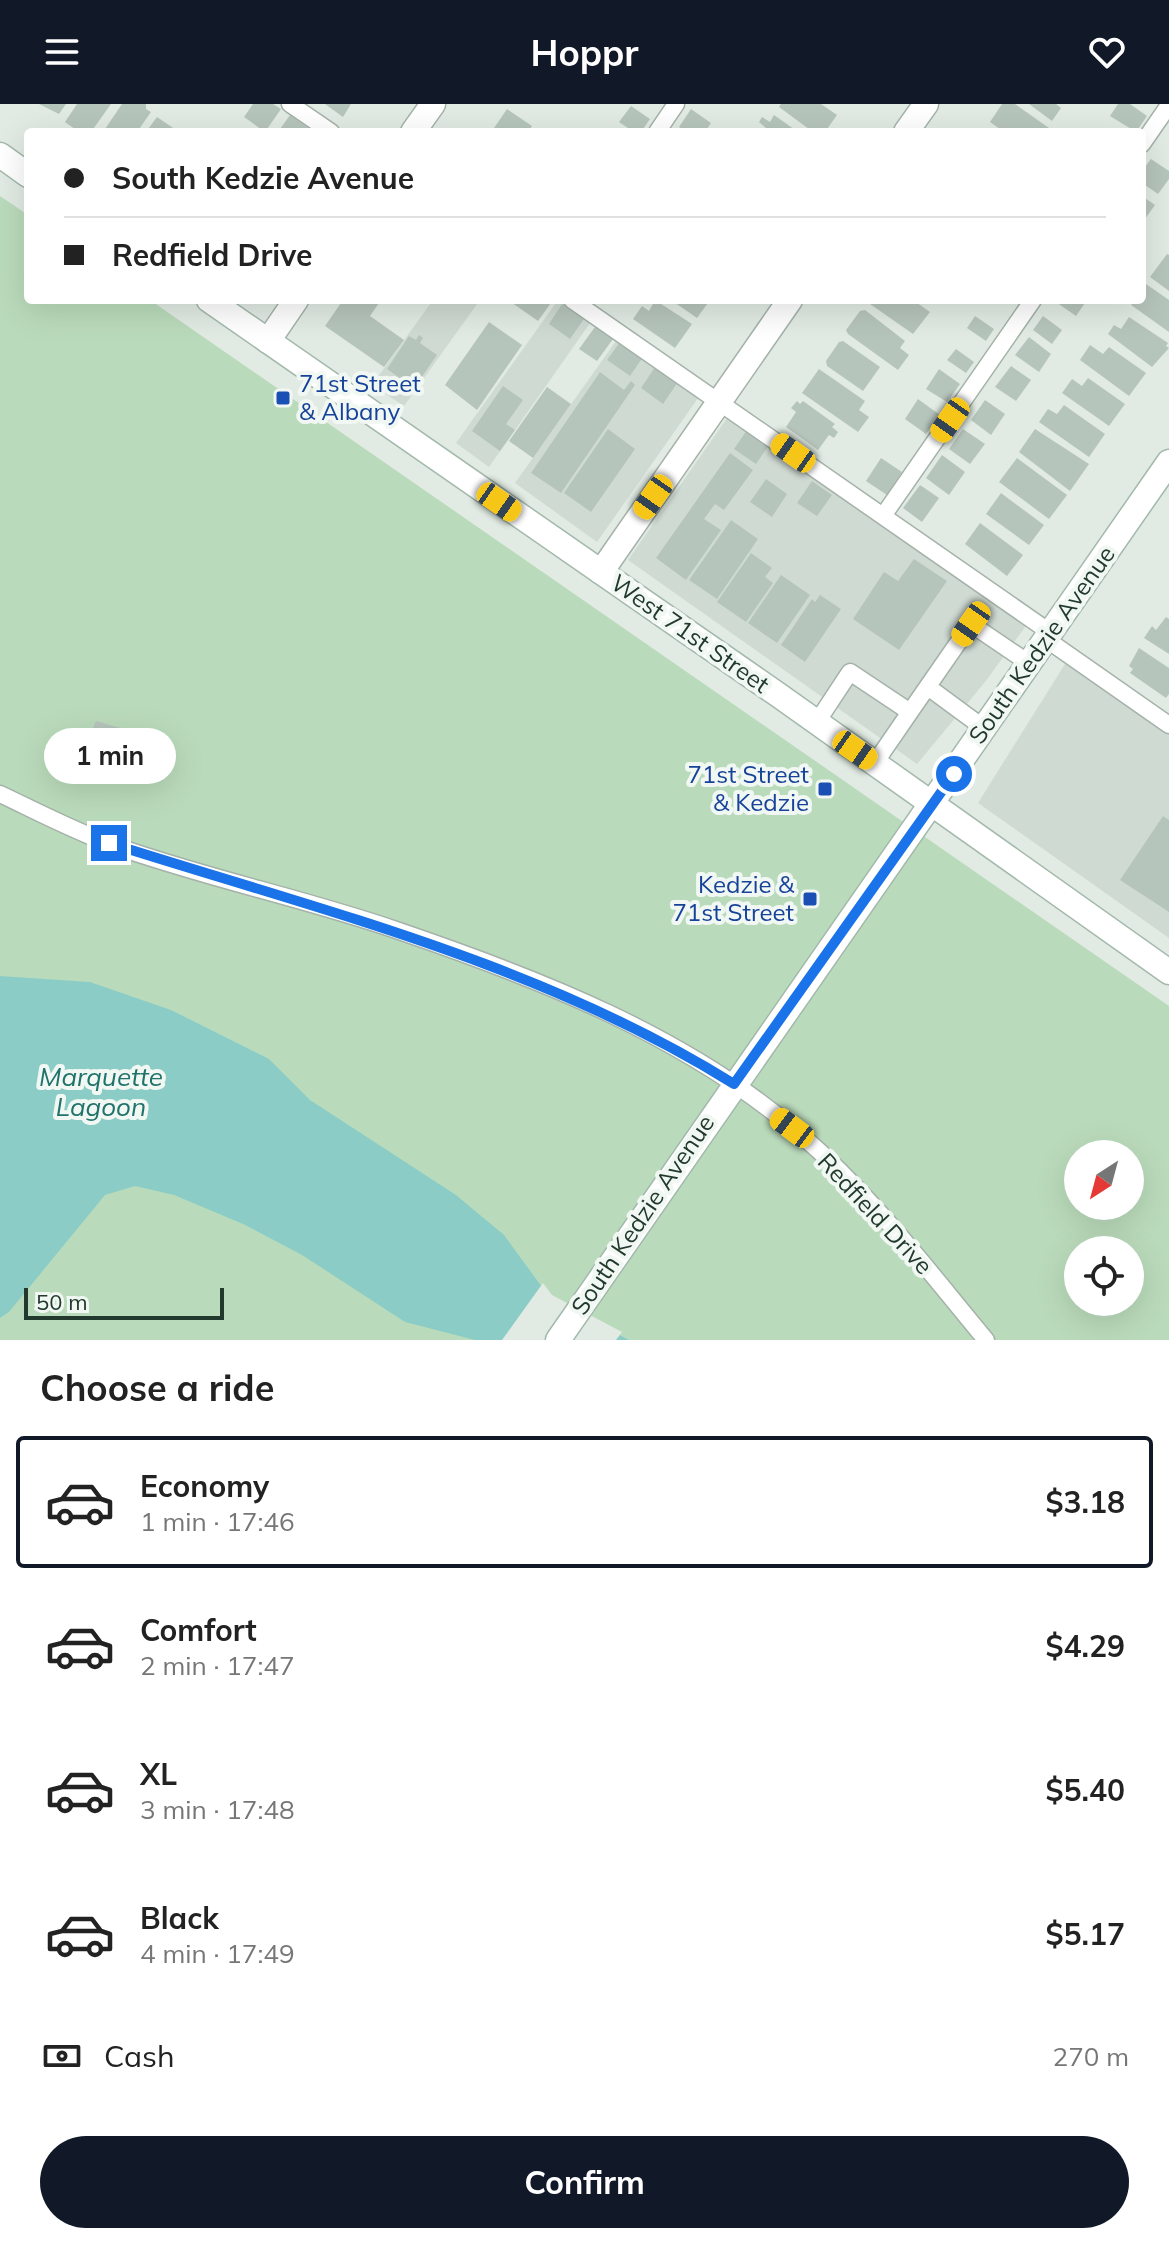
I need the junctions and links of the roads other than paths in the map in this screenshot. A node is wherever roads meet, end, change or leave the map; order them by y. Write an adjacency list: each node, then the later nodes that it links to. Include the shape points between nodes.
1 (290, 104): 6 (lane)
2 (433, 104): 7 (main road)
3 (676, 104): 8 (lane)
4 (926, 104): 9 (main road)
5 (1169, 105): 10 (lane)
6 (325, 128)
7 (416, 128)
8 (660, 128)
9 (909, 128)
10 (1146, 138)
11 (0, 155): 12 (main road)
12 (24, 172)
13 (215, 304): 18 (main road, West 71st Street)
14 (293, 304): 18 (main road)
15 (578, 304): 19 (lane)
16 (787, 304): 19 (main road)
17 (1030, 304): 21 (lane)
18 (268, 341): 22 (main road, West 71st Street)
19 (719, 402): 21 (lane); 22 (main road)
20 (1169, 462): 23 (main road, South Kedzie Avenue)
21 (883, 516): 23 (lane)
22 (601, 572): 27 (main road, West 71st Street)
23 (1048, 636): 24 (main road, South Kedzie Avenue); 28 (lane)
24 (1030, 664): 25 (lane, via 971,624); 29 (main road, South Kedzie Avenue)
25 (928, 687): 26 (lane); 29 (lane)
26 (910, 712): 27 (lane, via 850,672); 30 (lane)
27 (817, 722): 30 (main road, West 71st Street)
28 (1169, 725)
29 (985, 729): 32 (main road, South Kedzie Avenue)
30 (875, 763): 32 (main road, West 71st Street)
31 (0, 794): 34 (lane, Redfield Drive, via 109,843 398,931 517,975 676,1048)
32 (932, 805): 33 (main road, West 71st Street); 34 (main road, South Kedzie Avenue)
33 (1165, 962)
34 (734, 1084): 35 (main road, South Kedzie Avenue); 36 (lane, Redfield Drive, via 801,1135 874,1205)
35 (558, 1340)
36 (986, 1340)

